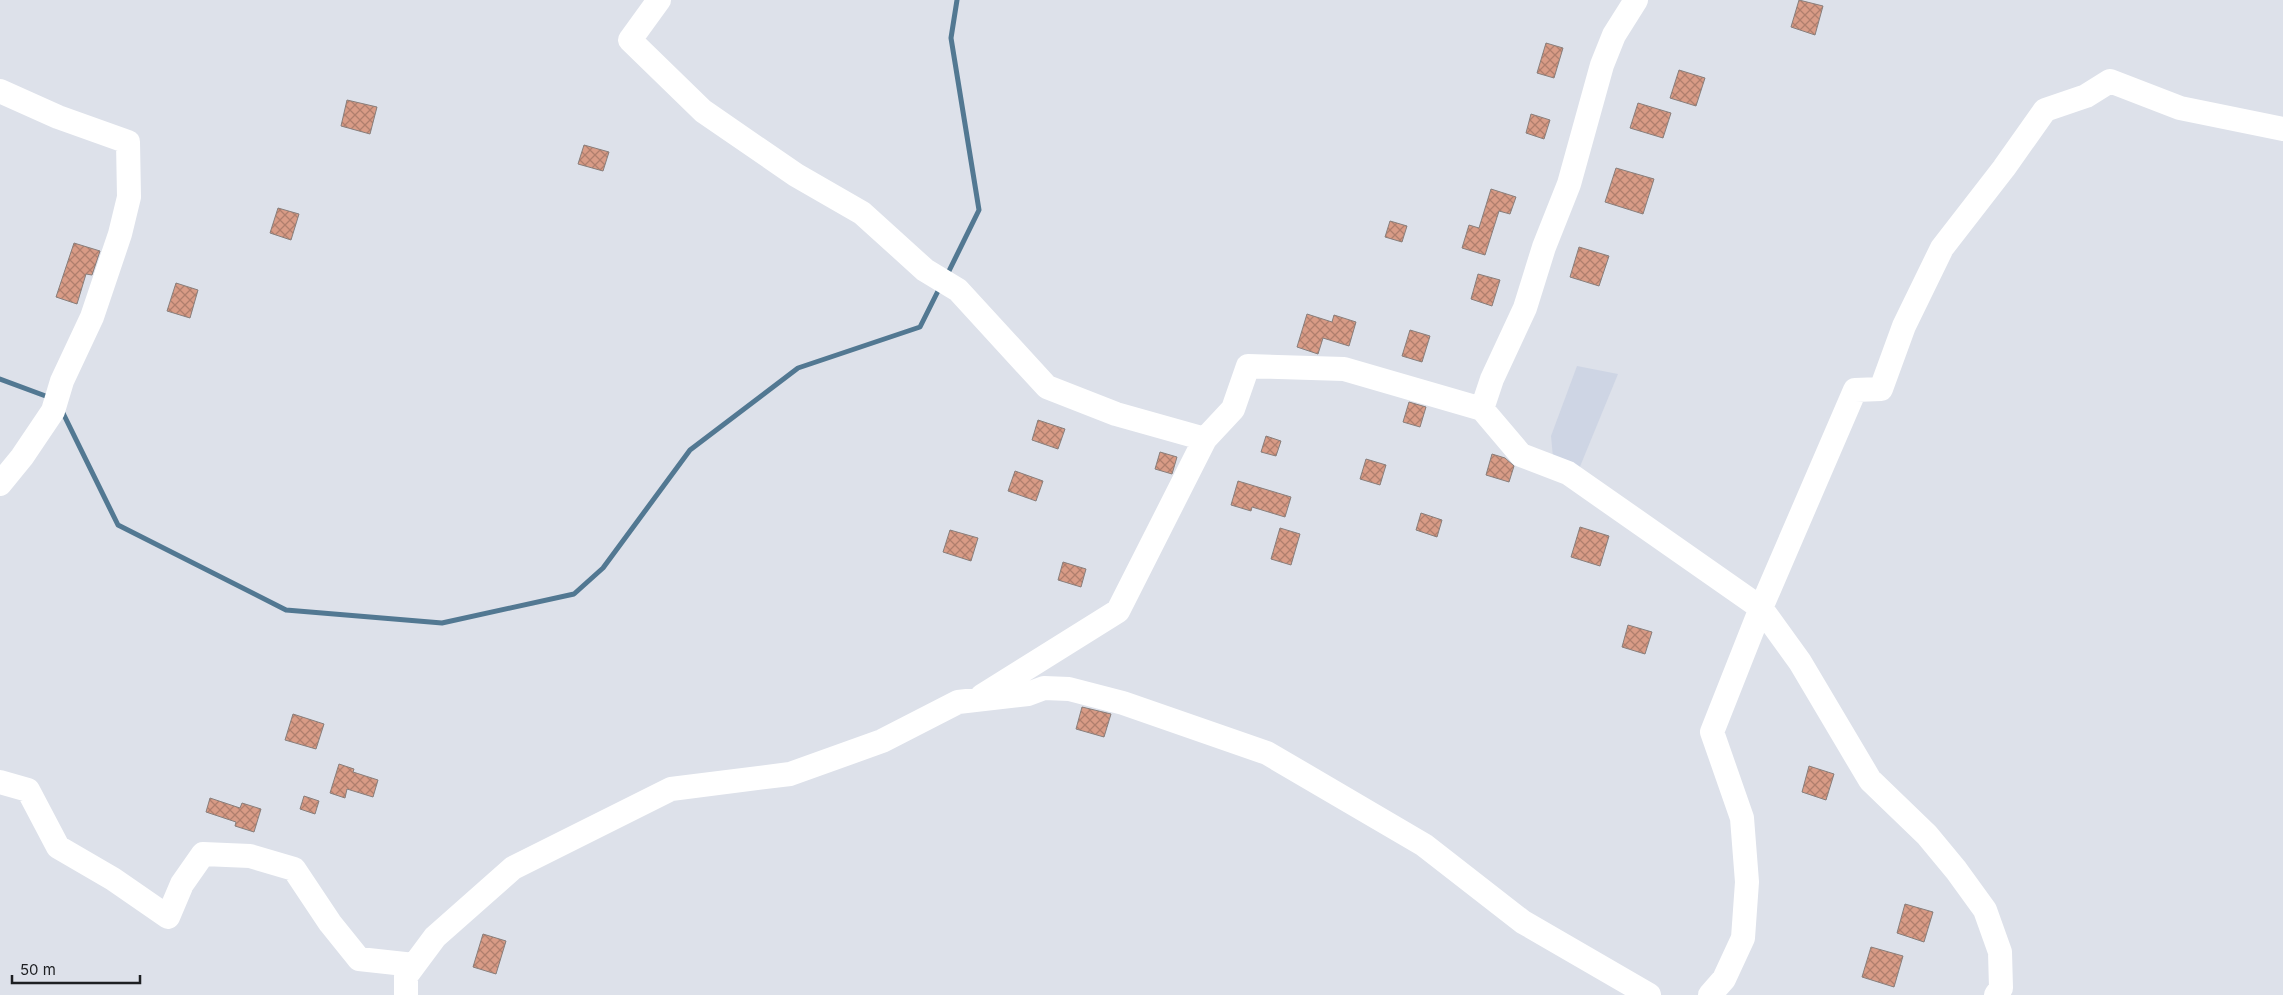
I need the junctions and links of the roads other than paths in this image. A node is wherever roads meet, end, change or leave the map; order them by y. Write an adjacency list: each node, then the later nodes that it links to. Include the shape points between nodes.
1 (659, 0): 6 (street, via 630,40 703,111 796,175 862,213 925,270 958,290 1047,387 1116,414)
2 (1636, 0): 5 (street, via 1614,35 1602,65 1569,184 1525,308)
3 (0, 91): 7 (street, via 58,118 128,142 129,196 120,234 92,317 56,400 22,456)
4 (2283, 129): 8 (street, via 2180,108 2110,81 2086,96 2045,110 1942,248 1904,326 1881,388 1854,390)
5 (1482, 408): 6 (street, via 1344,369 1248,366 1233,409); 8 (street, via 1521,455 1568,473)
6 (1205, 439): 9 (street, via 1118,611)
7 (0, 484)
8 (1761, 608): 14 (street, via 1712,732 1742,818 1747,882 1743,938 1724,979); 15 (street, via 1800,662 1870,780 1927,835 1985,910 2000,952 2001,988)
9 (976, 700): 11 (street, via 958,702 882,741 790,774 671,789 513,868 435,937); 13 (street, via 1028,694 1044,688 1069,689 1123,703 1267,753 1424,845 1523,922)
10 (0, 782): 11 (street, via 28,790 58,848 113,879 168,916 182,884 203,854 250,856 294,869 359,959)
11 (414, 965): 12 (street, via 406,976)
12 (406, 995)
13 (1649, 995)
14 (1710, 995)
15 (1996, 995)

